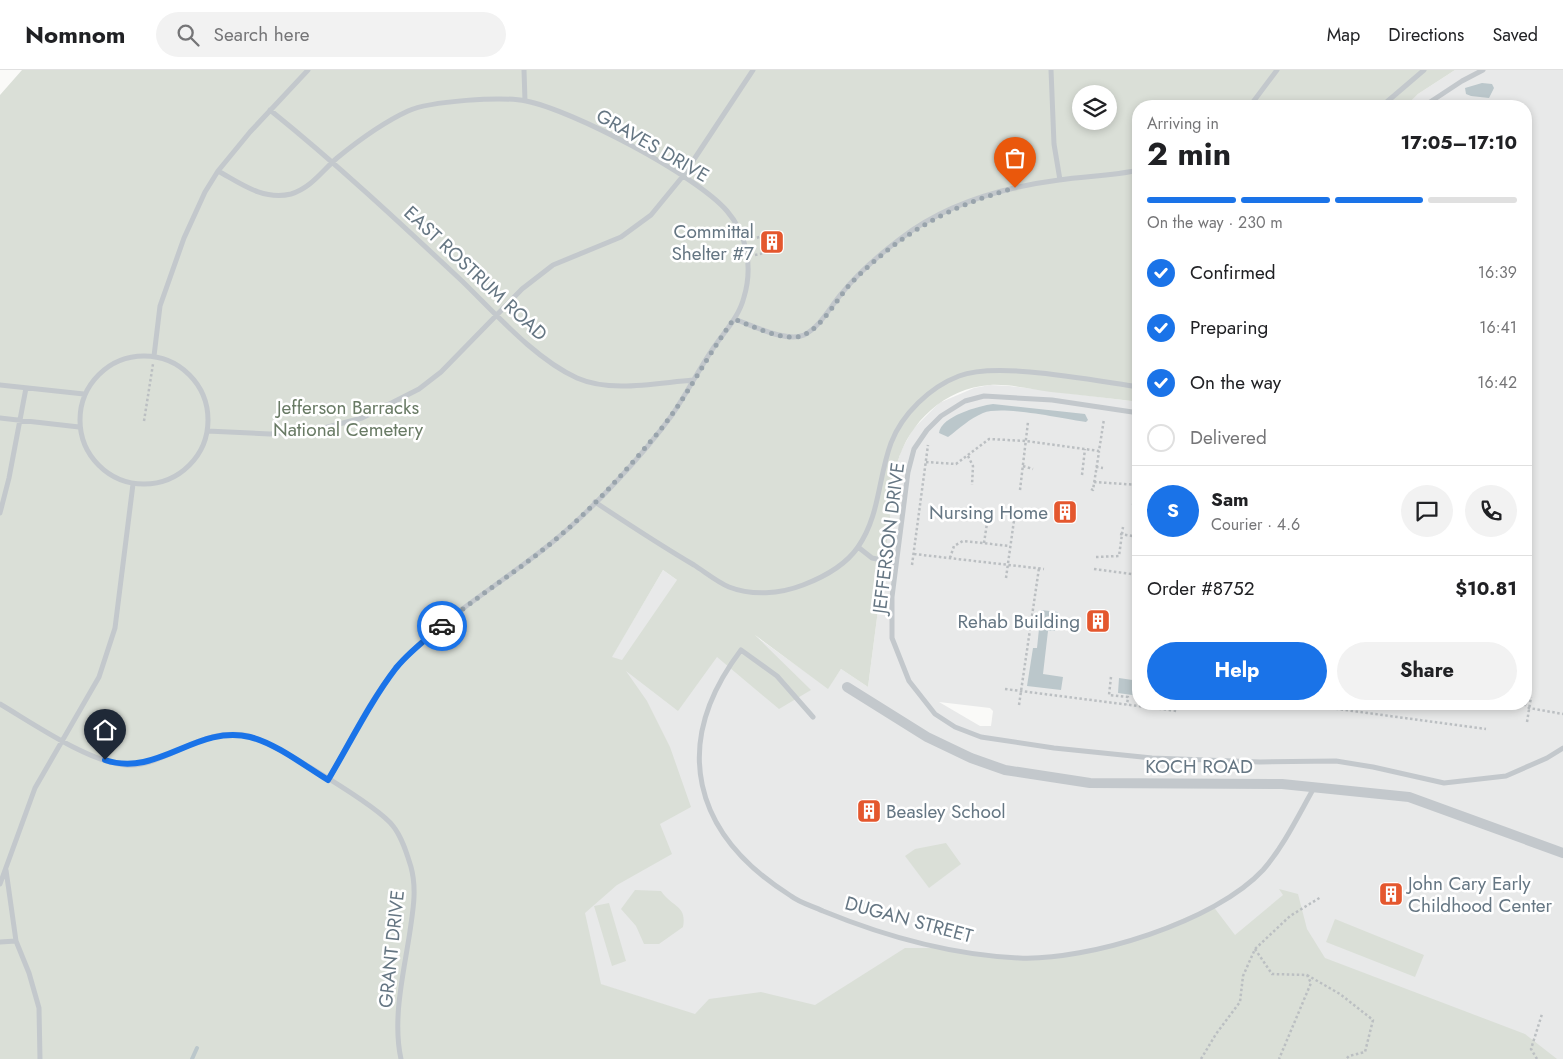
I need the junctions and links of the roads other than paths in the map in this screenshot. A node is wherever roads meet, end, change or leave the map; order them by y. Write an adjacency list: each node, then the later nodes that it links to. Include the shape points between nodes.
1 (308, 70): 12 (lane)
2 (524, 70): 11 (lane)
3 (753, 70): 16 (lane)
4 (1050, 70): 17 (lane, via 1054,144)
5 (1277, 70): 8 (lane)
6 (1424, 70): 9 (lane)
7 (1483, 70): 10 (lane)
8 (1254, 100)
9 (1389, 100)
10 (1433, 100)
11 (525, 101): 13 (lane, GRAVES DRIVE, via 463,101 412,109 371,131); 16 (lane, GRAVES DRIVE, via 590,124)
12 (270, 110): 13 (lane, EAST ROSTRUM ROAD); 14 (lane)
13 (334, 161): 14 (lane, GRAVES DRIVE, via 311,184 284,195 256,192); 18 (lane, EAST ROSTRUM ROAD)
14 (218, 171): 20 (lane, via 184,238 163,298)
15 (1132, 172): 17 (lane)
16 (683, 176): 18 (lane, via 651,215 621,237 553,265); 19 (lane, GRAVES DRIVE, via 725,208 742,233 749,268 745,296)
17 (1060, 180): 19 (lane, via 978,198 945,212 903,237 876,258 842,292 816,326 803,335 790,337)
18 (496, 315): 21 (lane, EAST ROSTRUM ROAD, via 555,365 578,378 605,386); 30 (lane, via 441,372 419,389 362,418 301,432)
19 (734, 319): 21 (lane, GRAVES DRIVE)
20 (154, 356): 25 (lane, via 120,360 93,380); 30 (lane, via 185,370 196,382 208,414)
21 (693, 380): 32 (lane, GRAVES DRIVE, via 674,413)
22 (0, 385): 24 (lane)
23 (1132, 386): 34 (lane, via 994,370 960,376 933,390 910,411 891,442 879,500)
24 (26, 388): 25 (lane); 28 (lane)
25 (84, 394): 29 (lane)
26 (1132, 412): 35 (lane, JEFFERSON DRIVE, via 1021,397 984,396 965,401 941,416 914,449)
27 (0, 418): 28 (lane)
28 (21, 421): 29 (lane); 33 (lane)
29 (79, 427): 31 (lane, via 84,447 96,464 113,477)
30 (207, 431): 31 (lane, via 193,462 181,473 150,485)
31 (132, 484): 39 (lane, via 115,628 99,677)
32 (595, 502): 34 (lane, via 729,587 758,594 794,589 823,577); 41 (lane, GRAVES DRIVE, via 556,539 410,652 382,688)
33 (0, 513)
34 (858, 547): 35 (lane, via 872,558)
35 (896, 563): 40 (lane, JEFFERSON DRIVE, via 892,638 909,681 935,714 955,727 981,737 1152,758 1336,761 1444,783 1506,776)
36 (848, 687): 42 (street, KOCH ROAD, via 927,737 971,758 1043,778 1090,783)
37 (0, 704): 39 (lane, GRANT DRIVE)
38 (813, 717): 42 (lane, DUGAN STREET, via 777,676 741,650 712,694 701,728 697,759 702,788 711,812 737,852 792,897 855,924 946,948 1019,958 1069,955 1128,942 1179,923 1225,900 1262,871)
39 (62, 739): 41 (lane, GRANT DRIVE, via 80,750 128,766 151,761 199,740 223,734 252,737); 44 (lane, via 35,788)
40 (1563, 748)
41 (328, 780): 49 (lane, GRANT DRIVE, via 374,808 393,825 411,868 413,913 398,1016)
42 (1315, 785): 43 (street, KOCH ROAD, via 1409,797)
43 (1563, 853)
44 (3, 869): 45 (lane); 46 (lane)
45 (0, 884)
46 (16, 941): 47 (lane); 48 (lane, via 39,1008)
47 (0, 942)
48 (40, 1059)
49 (401, 1059)

